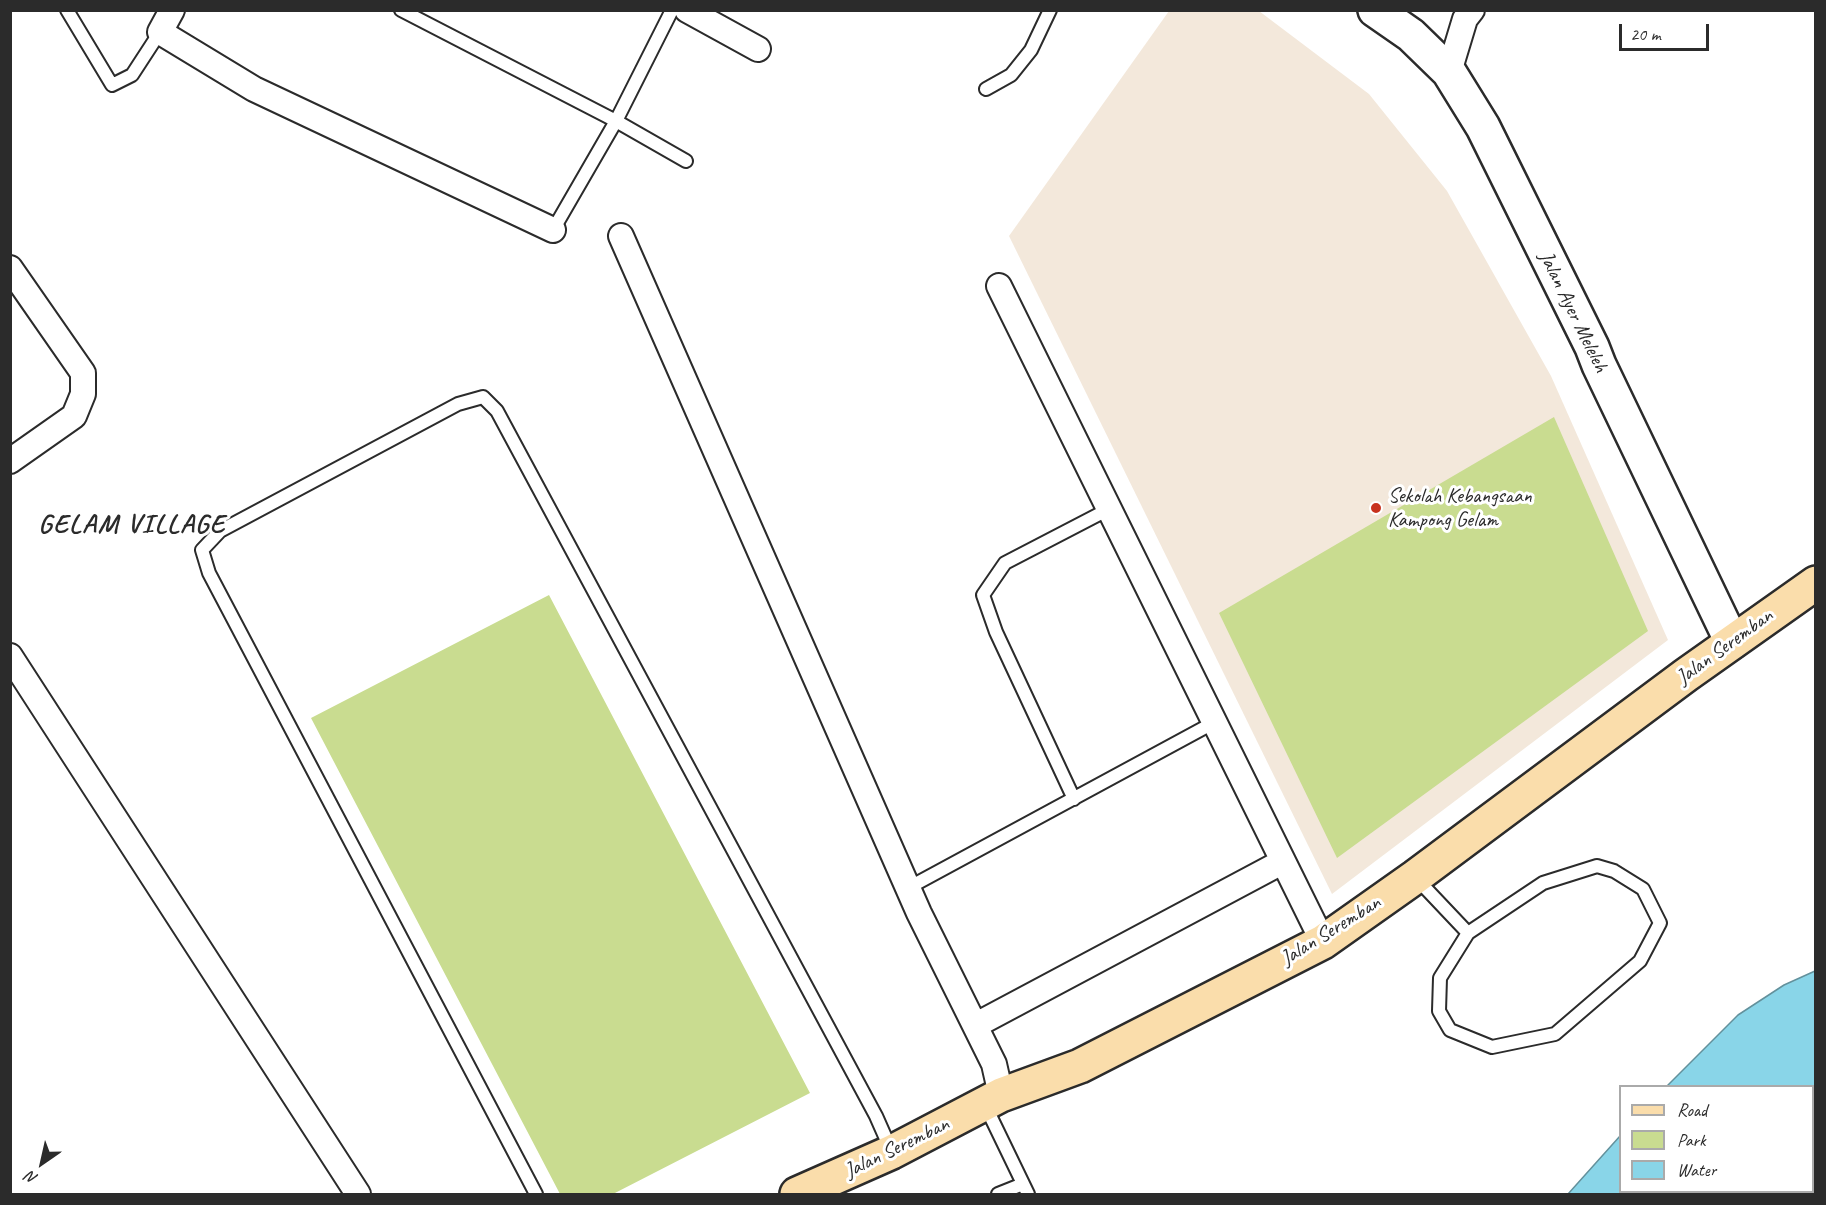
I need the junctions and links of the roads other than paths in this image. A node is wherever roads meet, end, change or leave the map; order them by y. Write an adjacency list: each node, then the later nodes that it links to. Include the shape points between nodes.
1 (67, 10): 9 (lane, via 112,86 132,75)
2 (172, 10): 9 (street)
3 (401, 10): 13 (lane)
4 (672, 10): 13 (lane)
5 (687, 10): 10 (street)
6 (1050, 10): 12 (lane, via 1031,50 1011,75)
7 (1375, 10): 11 (street, Jalan Ayer Meleleh, via 1411,35)
8 (1472, 10): 11 (street, via 1465,19)
9 (160, 33): 15 (street, via 254,89)
10 (758, 49)
11 (1449, 72): 22 (street, Jalan Ayer Meleleh, via 1529,218)
12 (986, 89)
13 (616, 120): 14 (lane); 15 (lane)
14 (686, 161)
15 (553, 230)
16 (621, 236): 28 (street)
17 (10, 267): 19 (street, via 83,373 82,394 74,416)
18 (999, 286): 20 (street)
19 (10, 461)
20 (1109, 509): 24 (street); 25 (lane, via 1005,563 983,595 996,632)
21 (1815, 583): 22 (main road, Jalan Seremban)
22 (1732, 642): 27 (main road, Jalan Seremban)
23 (10, 656): 35 (street)
24 (1213, 723): 25 (lane); 26 (street)
25 (1074, 799): 28 (lane)
26 (1282, 862): 30 (street); 31 (street)
27 (1415, 877): 29 (lane); 30 (main road, Jalan Seremban)
28 (908, 888): 31 (street)
29 (1468, 933): 29 (lane, via 1543,883 1597,866 1614,871 1643,889 1660,923 1640,961 1555,1034 1492,1047 1450,1030 1439,1011 1440,978)
30 (1323, 942): 32 (main road, Jalan Seremban, via 1080,1066)
31 (976, 1024): 32 (street, via 994,1064)
32 (993, 1100): 33 (main road, Jalan Seremban); 34 (lane)
33 (892, 1152): 36 (lane, via 497,411 483,397 458,404 220,531 202,550 209,573); 37 (main road, Jalan Seremban)
34 (1026, 1189): 38 (lane)
35 (358, 1194)
36 (536, 1194)
37 (797, 1194)
38 (998, 1194)

